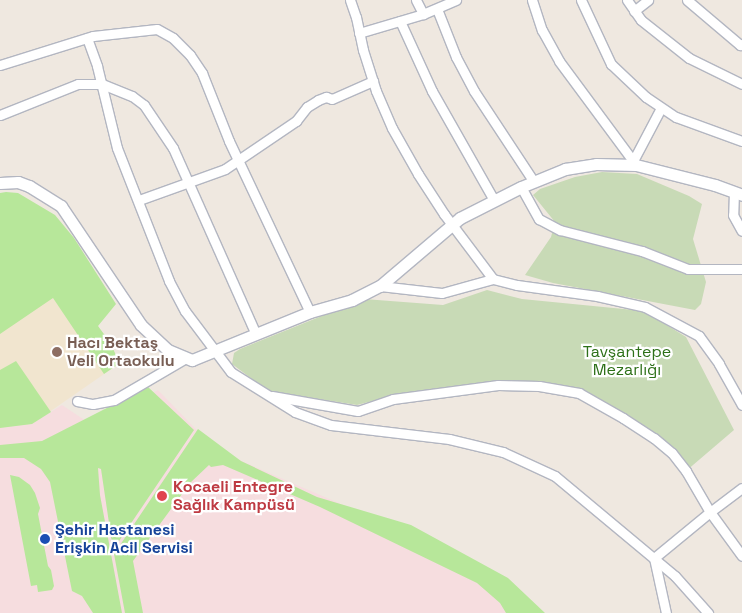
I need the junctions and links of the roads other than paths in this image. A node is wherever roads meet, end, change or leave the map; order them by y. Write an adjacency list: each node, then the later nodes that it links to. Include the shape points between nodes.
1 (350, 0): 13 (street)
2 (416, 0): 11 (street)
3 (456, 0): 9 (street)
4 (532, 0): 24 (street, via 542,30 559,61)
5 (581, 0): 20 (street, via 611,64)
6 (627, 0): 10 (street)
7 (648, 0): 10 (street)
8 (687, 0): 15 (street)
9 (437, 9): 11 (street); 26 (street, via 474,91)
10 (634, 11): 19 (street, via 690,58)
11 (423, 14): 12 (street)
12 (400, 21): 13 (street); 31 (street, via 432,91)
13 (359, 33): 17 (street)
14 (87, 38): 16 (street); 18 (street); 23 (street, via 157,29 173,38 202,72)
15 (742, 44)
16 (0, 65)
17 (373, 81): 23 (street, via 332,99 318,100 307,107 296,121); 32 (street, via 397,136)
18 (102, 84): 21 (street, via 78,84); 25 (street, via 132,96 144,105 165,133); 30 (street, via 111,128)
19 (742, 84)
20 (661, 108): 22 (street, via 676,117); 24 (street)
21 (0, 115)
22 (742, 141)
23 (240, 161): 25 (street); 37 (street)
24 (634, 163): 26 (street, via 565,169); 29 (street)
25 (188, 182): 30 (street); 38 (street)
26 (534, 182): 28 (street)
27 (0, 183): 40 (street, via 18,182 30,186 60,206 141,324 168,350)
28 (521, 187): 31 (street); 34 (street, via 539,219 560,230 642,251 688,269)
29 (738, 194): 33 (street, via 734,215)
30 (138, 200): 39 (street, via 175,294)
31 (494, 200): 32 (street)
32 (452, 224): 35 (street); 36 (street)
33 (742, 231)
34 (742, 269)
35 (493, 279): 36 (street, via 442,293); 43 (street, via 645,307 699,336)
36 (380, 286): 37 (street, via 352,300)
37 (310, 312): 38 (street)
38 (256, 334): 39 (street)
39 (216, 352): 40 (street, via 192,360); 41 (street, via 231,372)
40 (186, 358): 42 (street, via 114,400 94,404)
41 (266, 395): 45 (street, via 358,411 393,399 498,385 539,386 579,393 654,438 672,453); 47 (street, via 295,412 330,425 449,440 503,452 555,476)
42 (77, 401)
43 (742, 405)
44 (742, 488): 45 (street)
45 (710, 512): 46 (street); 47 (street)
46 (742, 556)
47 (654, 558): 48 (street); 49 (street, via 687,588)
48 (666, 613)
49 (708, 613)

